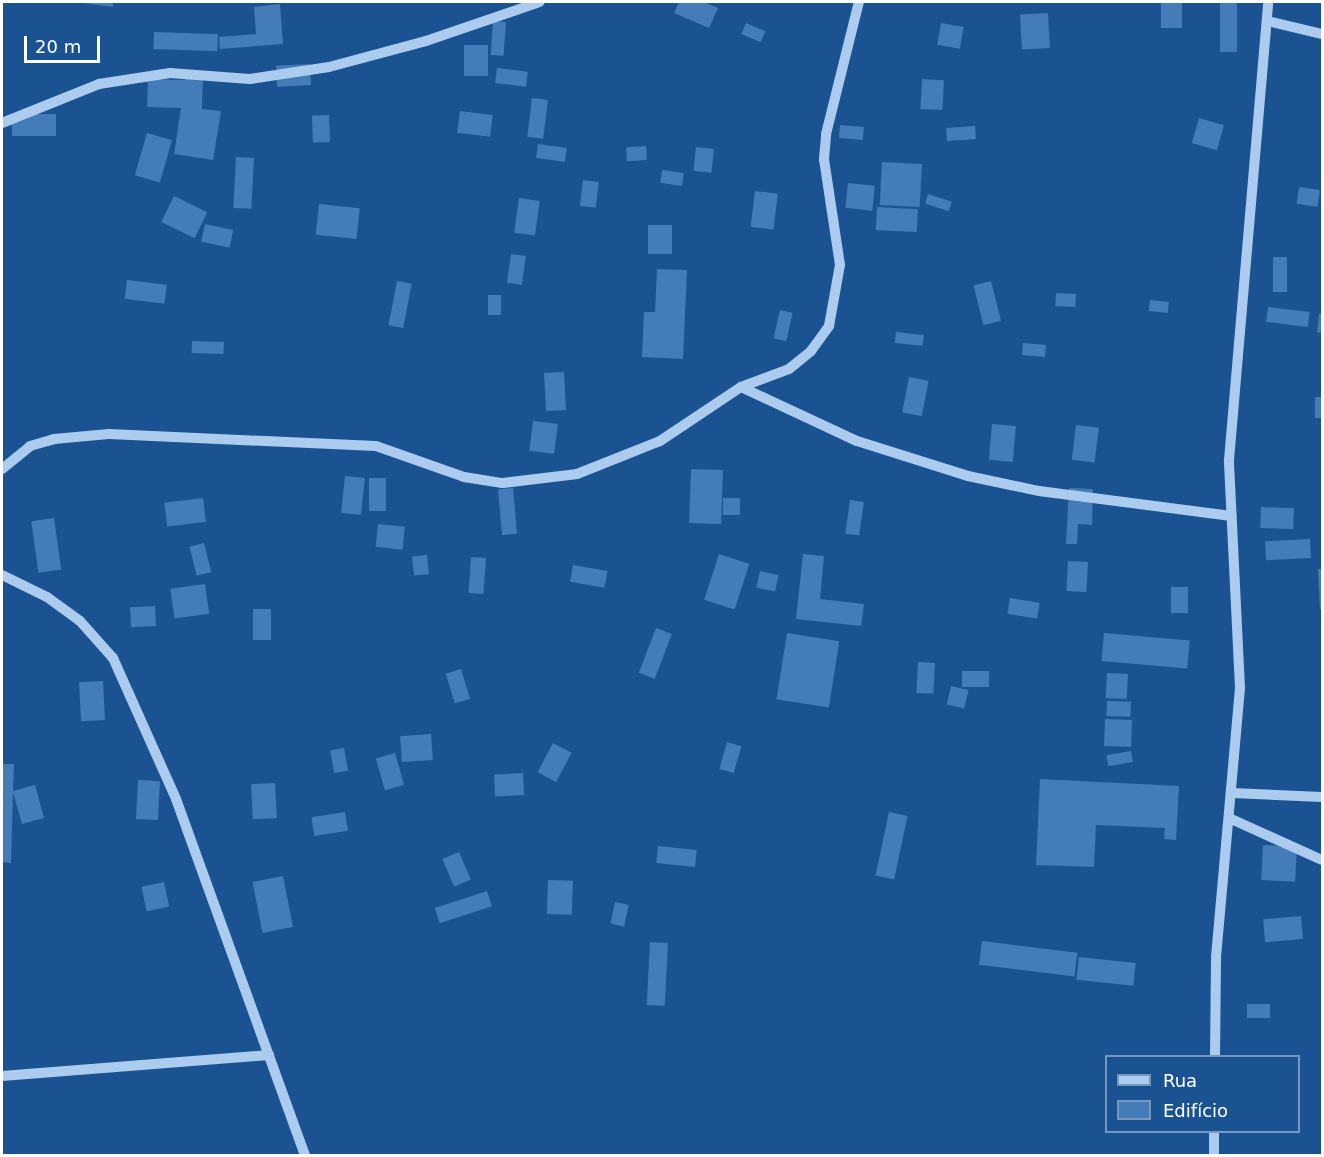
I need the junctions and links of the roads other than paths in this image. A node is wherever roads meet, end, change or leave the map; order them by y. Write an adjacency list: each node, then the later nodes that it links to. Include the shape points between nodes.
1 (540, 2): 6 (street, via 426,41 329,67 250,79 170,74 99,84)
2 (859, 2): 7 (street, via 826,134 824,159 840,265 829,326 811,351 789,369)
3 (1268, 2): 4 (street)
4 (1267, 21): 5 (street); 9 (street, via 1229,460)
5 (1323, 34)
6 (2, 123)
7 (741, 387): 8 (street, via 660,441 577,474 537,482 503,483 464,477 376,446 109,434 54,439 30,446); 9 (street, via 857,441 968,476 1039,491)
8 (2, 469)
9 (1231, 516): 11 (street, via 1240,688)
10 (2, 575): 15 (street, via 47,597 80,621 113,658 176,799)
11 (1232, 793): 12 (street); 13 (street)
12 (1323, 797)
13 (1229, 818): 14 (street); 16 (street, via 1216,957)
14 (1323, 860)
15 (269, 1055): 17 (street); 19 (street)
16 (1215, 1055)
17 (2, 1076)
18 (1214, 1133): 20 (street)
19 (305, 1155)
20 (1214, 1155)

